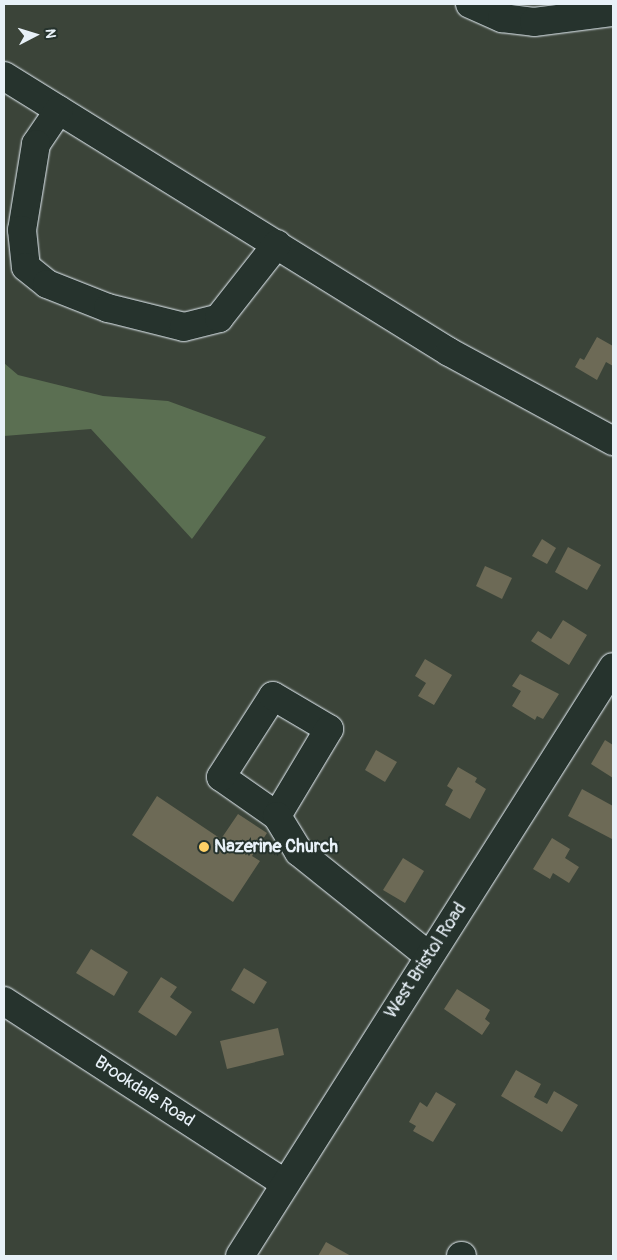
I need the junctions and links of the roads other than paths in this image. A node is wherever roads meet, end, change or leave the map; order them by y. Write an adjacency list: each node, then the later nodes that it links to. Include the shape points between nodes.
1 (470, 4): 2 (main road, via 502,18 534,22)
2 (613, 12)
3 (4, 76): 4 (main road)
4 (59, 110): 5 (main road); 5 (main road, via 36,144 22,230 26,267 47,284 108,308 184,327 219,318)
5 (277, 244): 6 (main road, via 449,352)
6 (613, 441)
7 (613, 667): 9 (main road, West Bristol Road)
8 (277, 816): 9 (main road, via 299,852)
9 (429, 956): 11 (main road, West Bristol Road)
10 (6, 1007): 11 (main road, Brookdale Road)
11 (284, 1183): 12 (main road, West Bristol Road)
12 (240, 1256)

